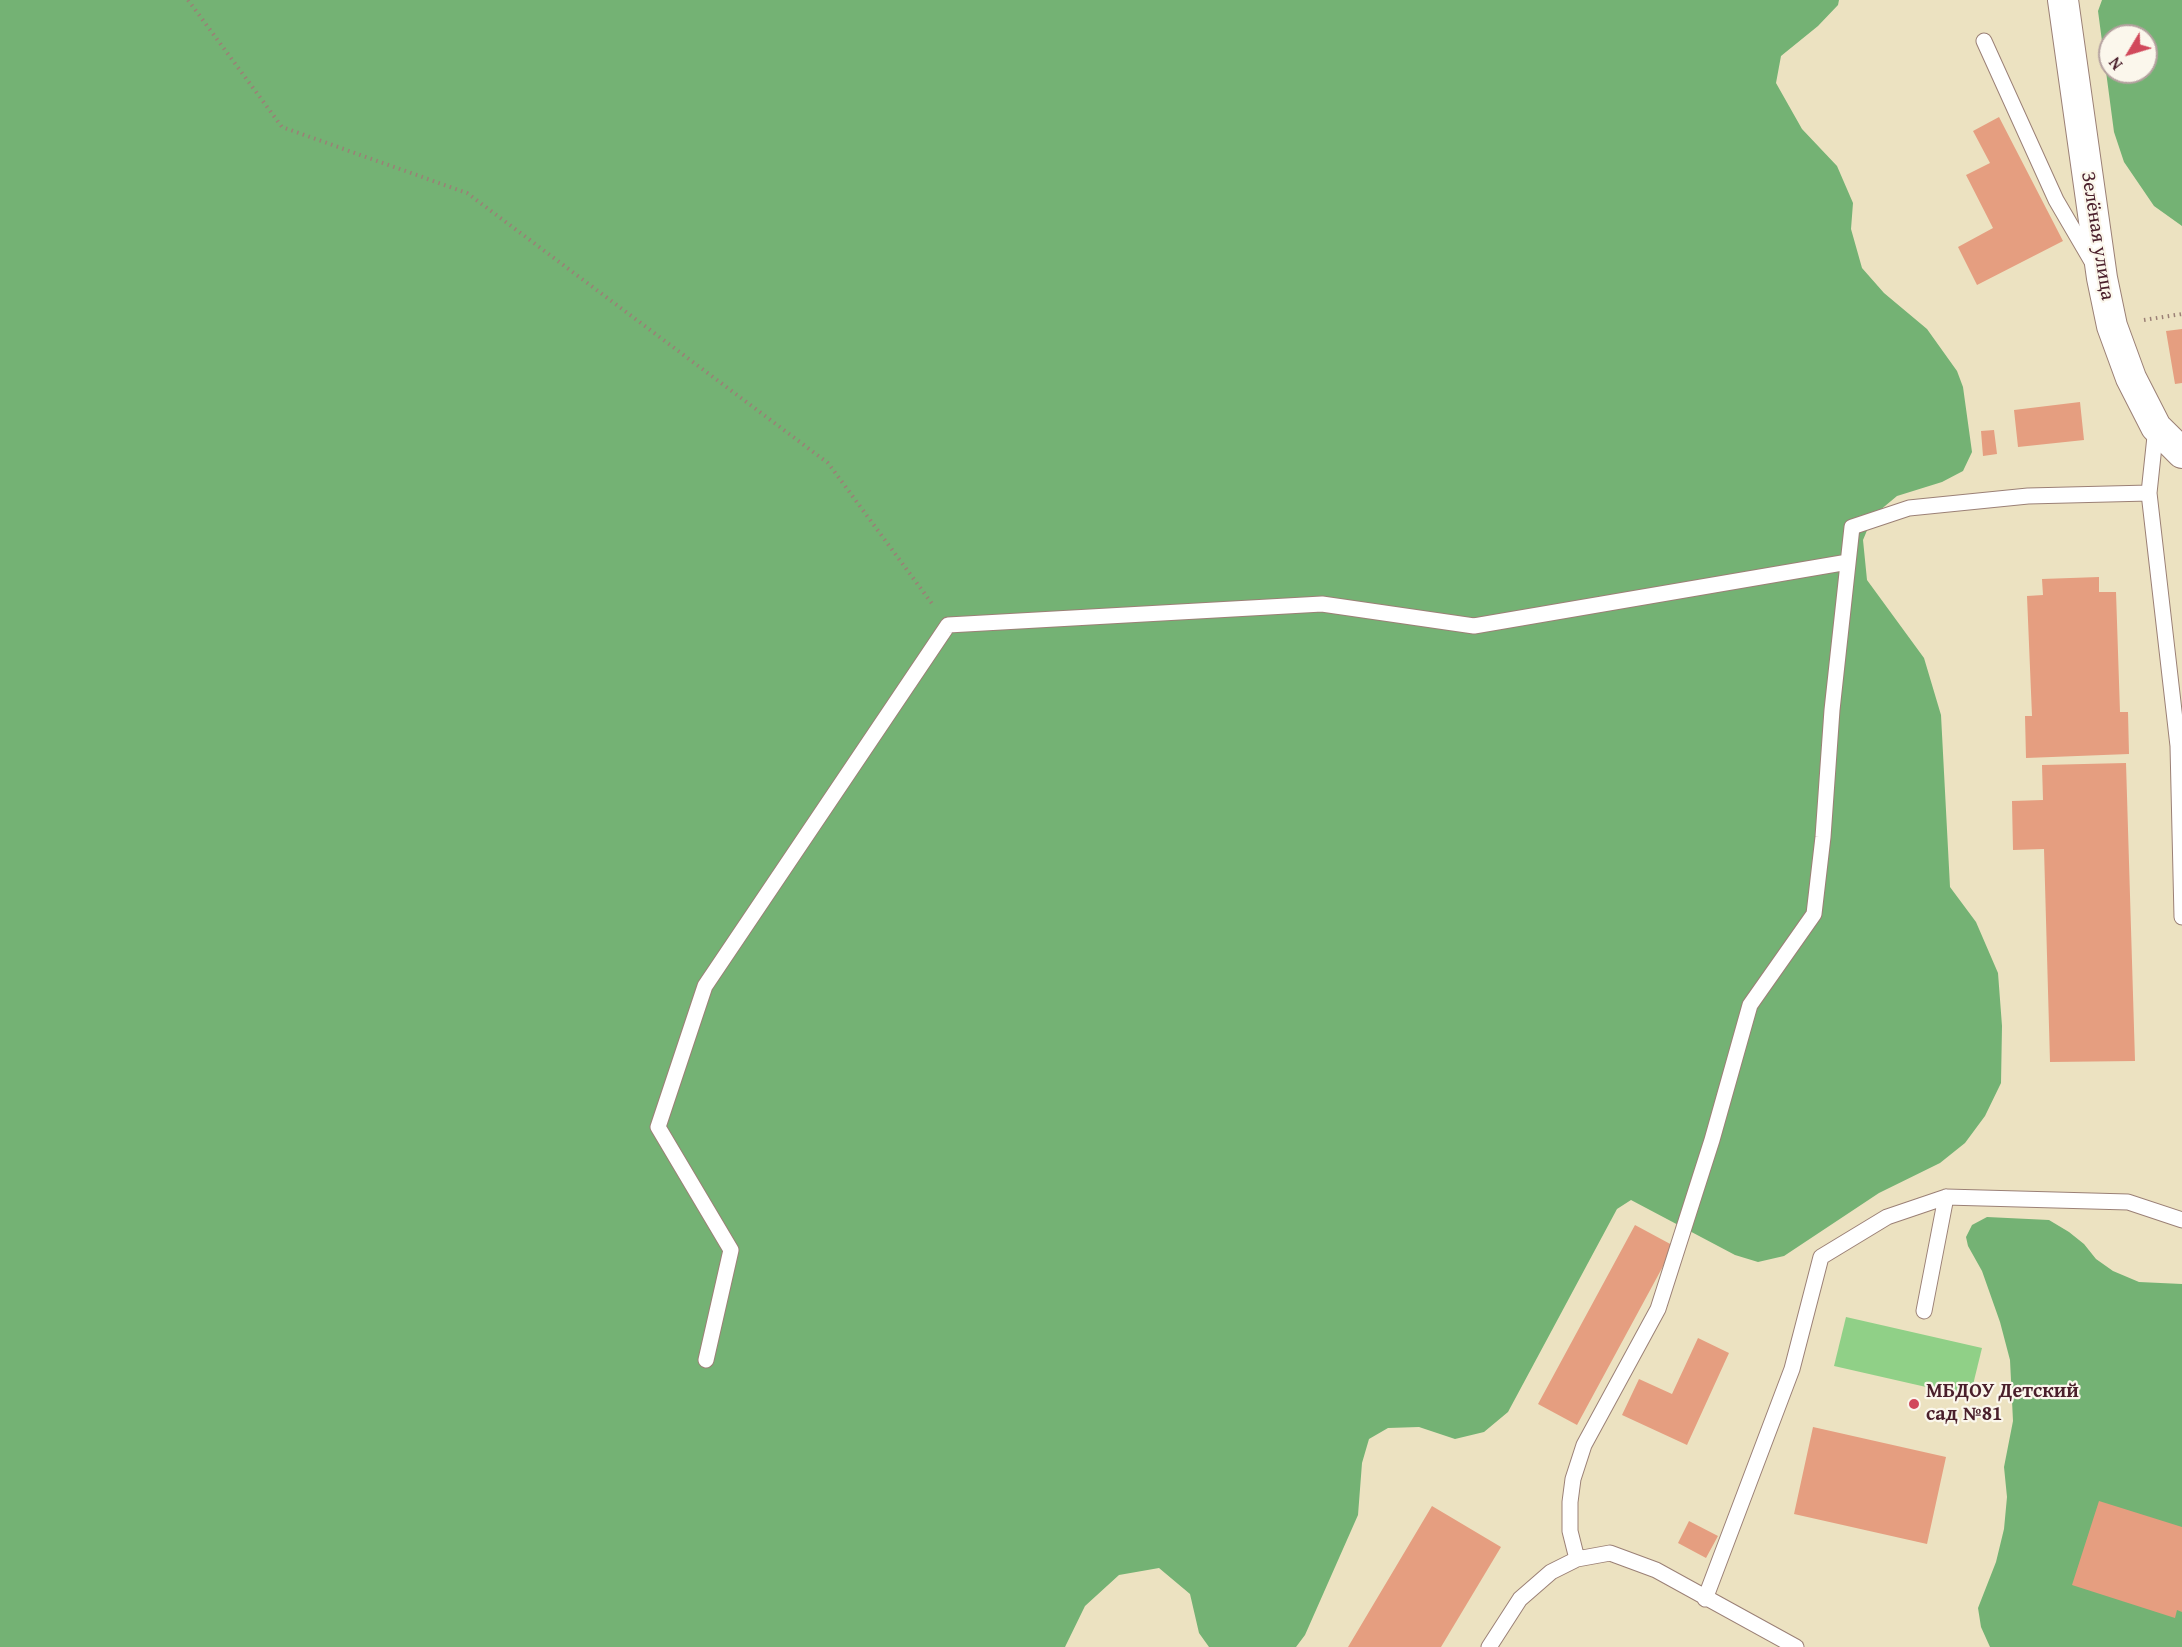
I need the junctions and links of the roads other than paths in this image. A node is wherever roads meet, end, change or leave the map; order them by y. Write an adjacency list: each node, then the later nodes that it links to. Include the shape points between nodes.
1 (2063, 0): 3 (street, Зелёная улица)
2 (1984, 41): 3 (lane, via 2056,200)
3 (2102, 278): 4 (street, Зелёная улица, via 2119,347)
4 (2156, 427): 5 (street, Зелёная улица); 6 (lane)
5 (2182, 453)
6 (2149, 493): 7 (lane, via 2028,496 1909,508 1852,527); 8 (lane, via 2178,746)
7 (1848, 562): 12 (lane, via 1474,626 1322,604 948,625 705,986 658,1127 731,1250); 13 (lane, via 1814,914 1750,1005 1658,1309 1584,1445 1570,1502 1570,1531)
8 (2182, 917)
9 (1946, 1197): 10 (lane, via 2128,1202); 11 (lane); 14 (lane, via 1887,1217 1821,1257 1792,1369)
10 (2182, 1220)
11 (1924, 1311)
12 (706, 1360)
13 (1577, 1559): 14 (lane, via 1610,1553 1656,1570); 16 (lane, via 1551,1572 1520,1599)
14 (1705, 1599): 15 (lane)
15 (1788, 1645)
16 (1490, 1647)

